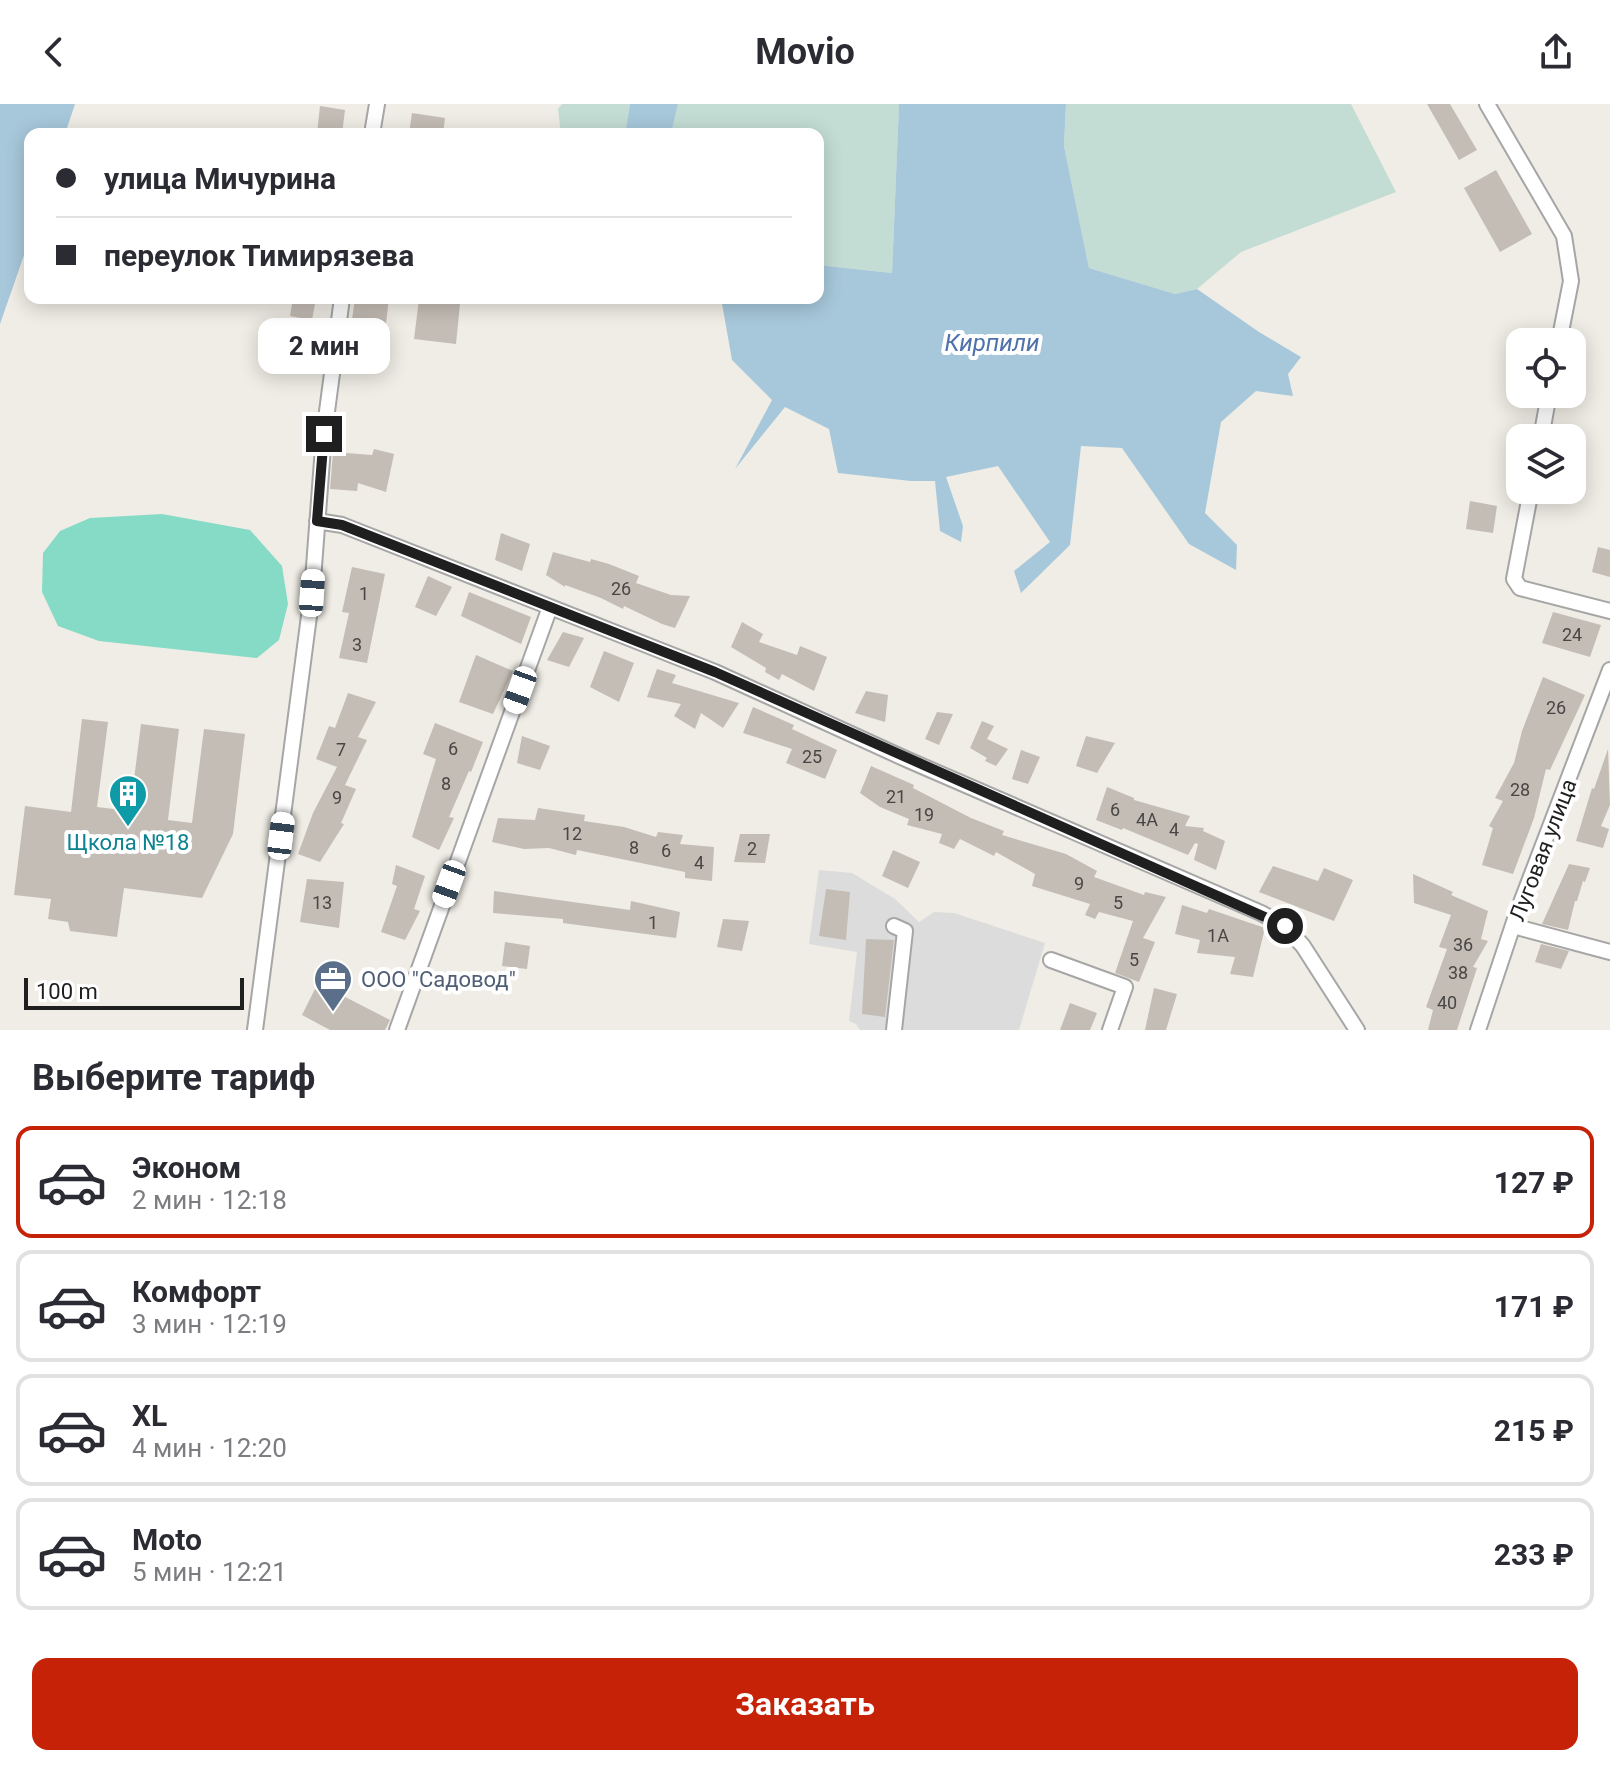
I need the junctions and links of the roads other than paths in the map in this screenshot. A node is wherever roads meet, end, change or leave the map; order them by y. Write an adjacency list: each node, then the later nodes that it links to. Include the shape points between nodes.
1 (377, 104): 3 (street)
2 (1487, 104): 5 (street, via 1564,236 1571,281)
3 (373, 128)
4 (341, 304): 7 (street)
5 (1562, 328)
6 (1528, 504): 9 (street, via 1514,579 1520,588)
7 (317, 521): 8 (street, via 342,525); 15 (street)
8 (550, 607): 16 (street); 19 (street, via 715,672 1285,926)
9 (1610, 611)
10 (1610, 670): 12 (street, Луговая улица)
11 (894, 926): 17 (street, via 905,931)
12 (1513, 926): 13 (street); 20 (street, Луговая улица)
13 (1610, 952)
14 (1051, 960): 18 (street, via 1125,987)
15 (255, 1030)
16 (397, 1030)
17 (894, 1030)
18 (1110, 1030)
19 (1357, 1030)
20 (1478, 1030)

